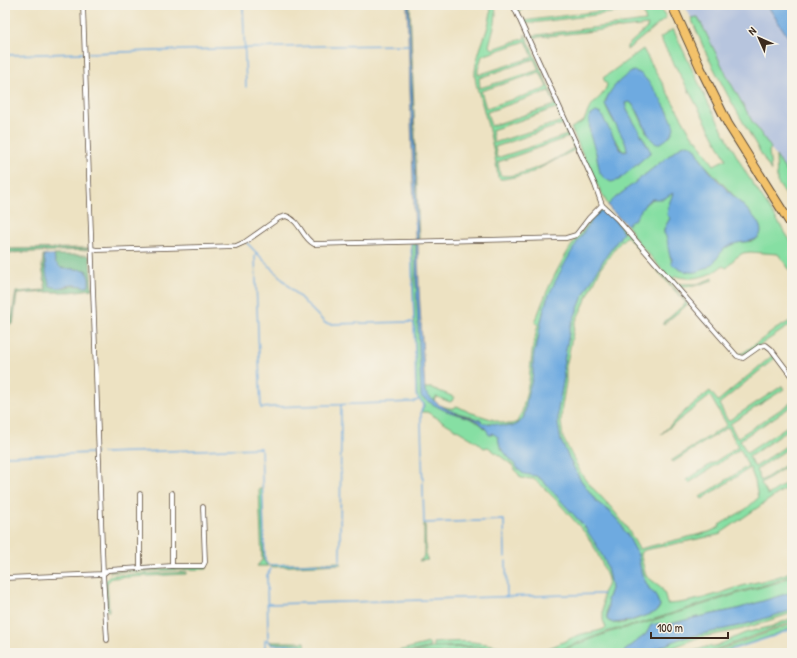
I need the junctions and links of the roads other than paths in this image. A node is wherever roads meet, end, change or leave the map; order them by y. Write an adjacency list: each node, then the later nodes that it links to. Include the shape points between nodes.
1 (84, 5): 6 (street)
2 (513, 5): 4 (street)
3 (672, 5): 5 (highway, via 728,124)
4 (602, 205): 6 (street, via 576,235 566,238 314,244 293,220 286,216 236,246); 7 (street, via 736,356 745,357 760,346 766,345)
5 (792, 226)
6 (92, 249): 13 (street)
7 (792, 377)
8 (140, 494): 12 (street)
9 (172, 494): 11 (street)
10 (203, 507): 11 (street, via 203,566)
11 (172, 566): 12 (street)
12 (140, 568): 13 (street, via 108,570)
13 (103, 574): 14 (street); 15 (street)
14 (5, 578)
15 (107, 640)

